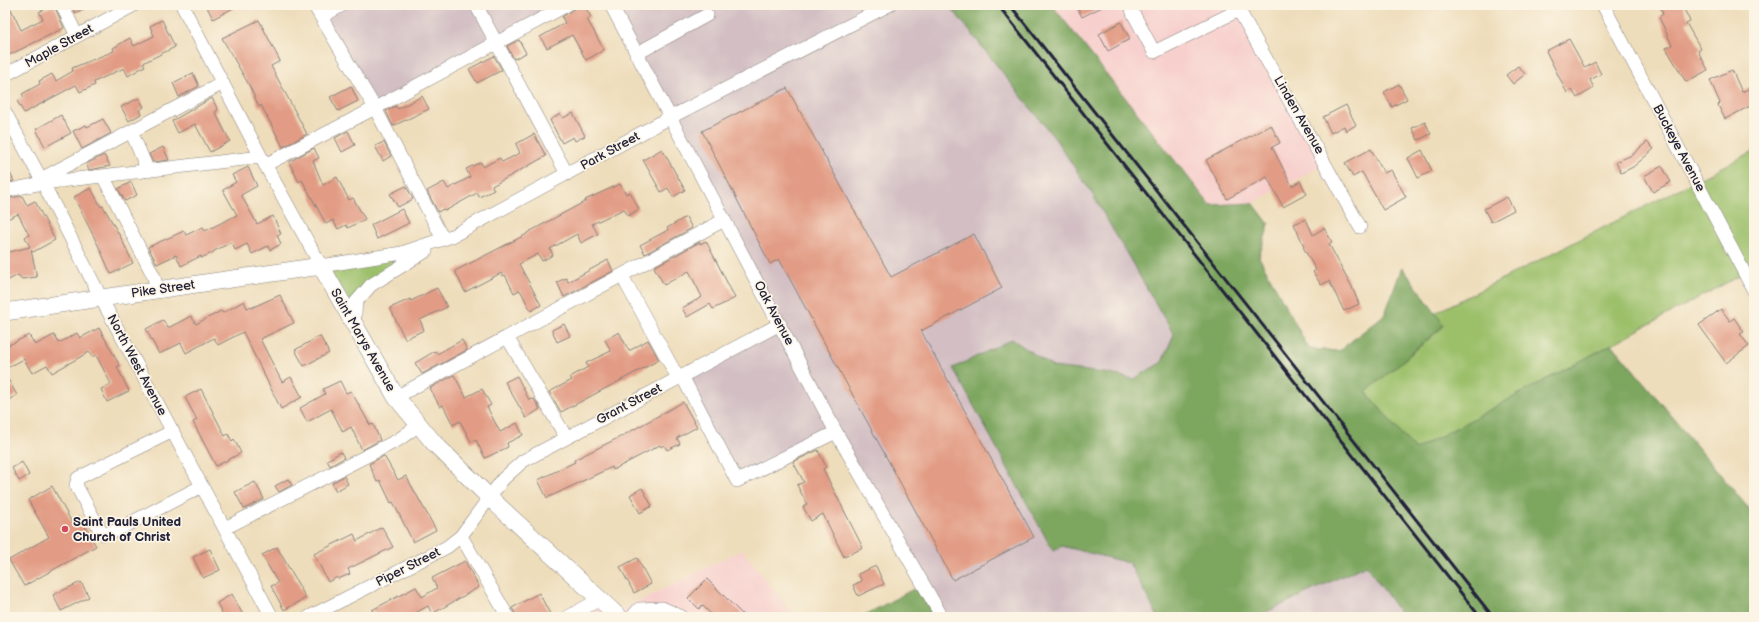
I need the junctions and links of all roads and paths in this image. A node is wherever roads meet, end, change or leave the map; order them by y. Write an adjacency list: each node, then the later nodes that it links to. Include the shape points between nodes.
1 (62, 5): 15 (street)
2 (134, 5): 15 (street, Maple Street)
3 (182, 5): 19 (street, Saint Marys Avenue)
4 (314, 5): 14 (street)
5 (342, 5): 14 (street)
6 (476, 5): 16 (street)
7 (567, 5): 16 (street)
8 (611, 5): 17 (street, Oak Avenue)
9 (889, 5): 22 (street, Park Street)
10 (1131, 5): 12 (street, via 1154,52)
11 (1603, 5): 36 (street, Buckeye Avenue)
12 (1237, 7): 31 (street, Linden Avenue)
13 (707, 15): 17 (street)
14 (321, 17): 20 (street)
15 (77, 36): 18 (street, Maple Street)
16 (496, 43): 20 (street); 26 (street)
17 (636, 54): 22 (street, Oak Avenue)
18 (5, 75)
19 (222, 83): 23 (street); 24 (street, Saint Marys Avenue)
20 (375, 108): 24 (street); 32 (street)
21 (5, 112): 28 (street, North West Avenue)
22 (670, 118): 26 (street, Park Street); 30 (street, Oak Avenue)
23 (131, 131): 25 (street); 28 (street)
24 (263, 161): 25 (street); 33 (street, Saint Marys Avenue)
25 (148, 171): 27 (street)
26 (568, 174): 32 (street, Park Street)
27 (104, 176): 28 (street); 35 (street, via 154,277)
28 (42, 181): 29 (street); 37 (street, North West Avenue)
29 (5, 191)
30 (724, 220): 34 (street); 39 (street, Oak Avenue)
31 (1360, 226)
32 (447, 238): 33 (street, Park Street, via 402,253); 40 (street, via 371,285 356,302)
33 (321, 266): 35 (main road, Pike Street); 40 (main road, Saint Marys Avenue)
34 (622, 276): 41 (street); 42 (street)
35 (157, 290): 37 (main road, Pike Street)
36 (1754, 292)
37 (102, 298): 38 (main road, Pike Street); 45 (street, North West Avenue)
38 (5, 312)
39 (780, 324): 42 (street, Grant Street); 46 (street, Oak Avenue)
40 (354, 325): 43 (main road, Saint Marys Avenue)
41 (507, 337): 43 (street); 47 (street)
42 (680, 377): 46 (street, via 737,482); 47 (street, Grant Street)
43 (396, 397): 44 (main road, Saint Marys Avenue)
44 (419, 425): 49 (main road, Saint Marys Avenue); 50 (street, via 398,440)
45 (173, 431): 48 (street, North West Avenue); 48 (street, via 78,478 76,485 104,534 115,531)
46 (836, 432): 60 (street, Oak Avenue)
47 (566, 437): 49 (street, Grant Street, via 523,461 503,479)
48 (202, 486): 50 (street, North West Avenue)
49 (490, 498): 51 (street, Piper Street); 52 (main road, Saint Marys Avenue)
50 (225, 528): 53 (street, North West Avenue)
51 (461, 536): 54 (street, Piper Street, via 447,547); 55 (street)
52 (600, 599): 56 (street); 57 (main road, Saint Marys Avenue)
53 (272, 617)
54 (310, 617)
55 (508, 617)
56 (568, 617)
57 (619, 617)
58 (632, 617): 59 (street, via 639,609 662,608)
59 (682, 617)
60 (942, 617)

